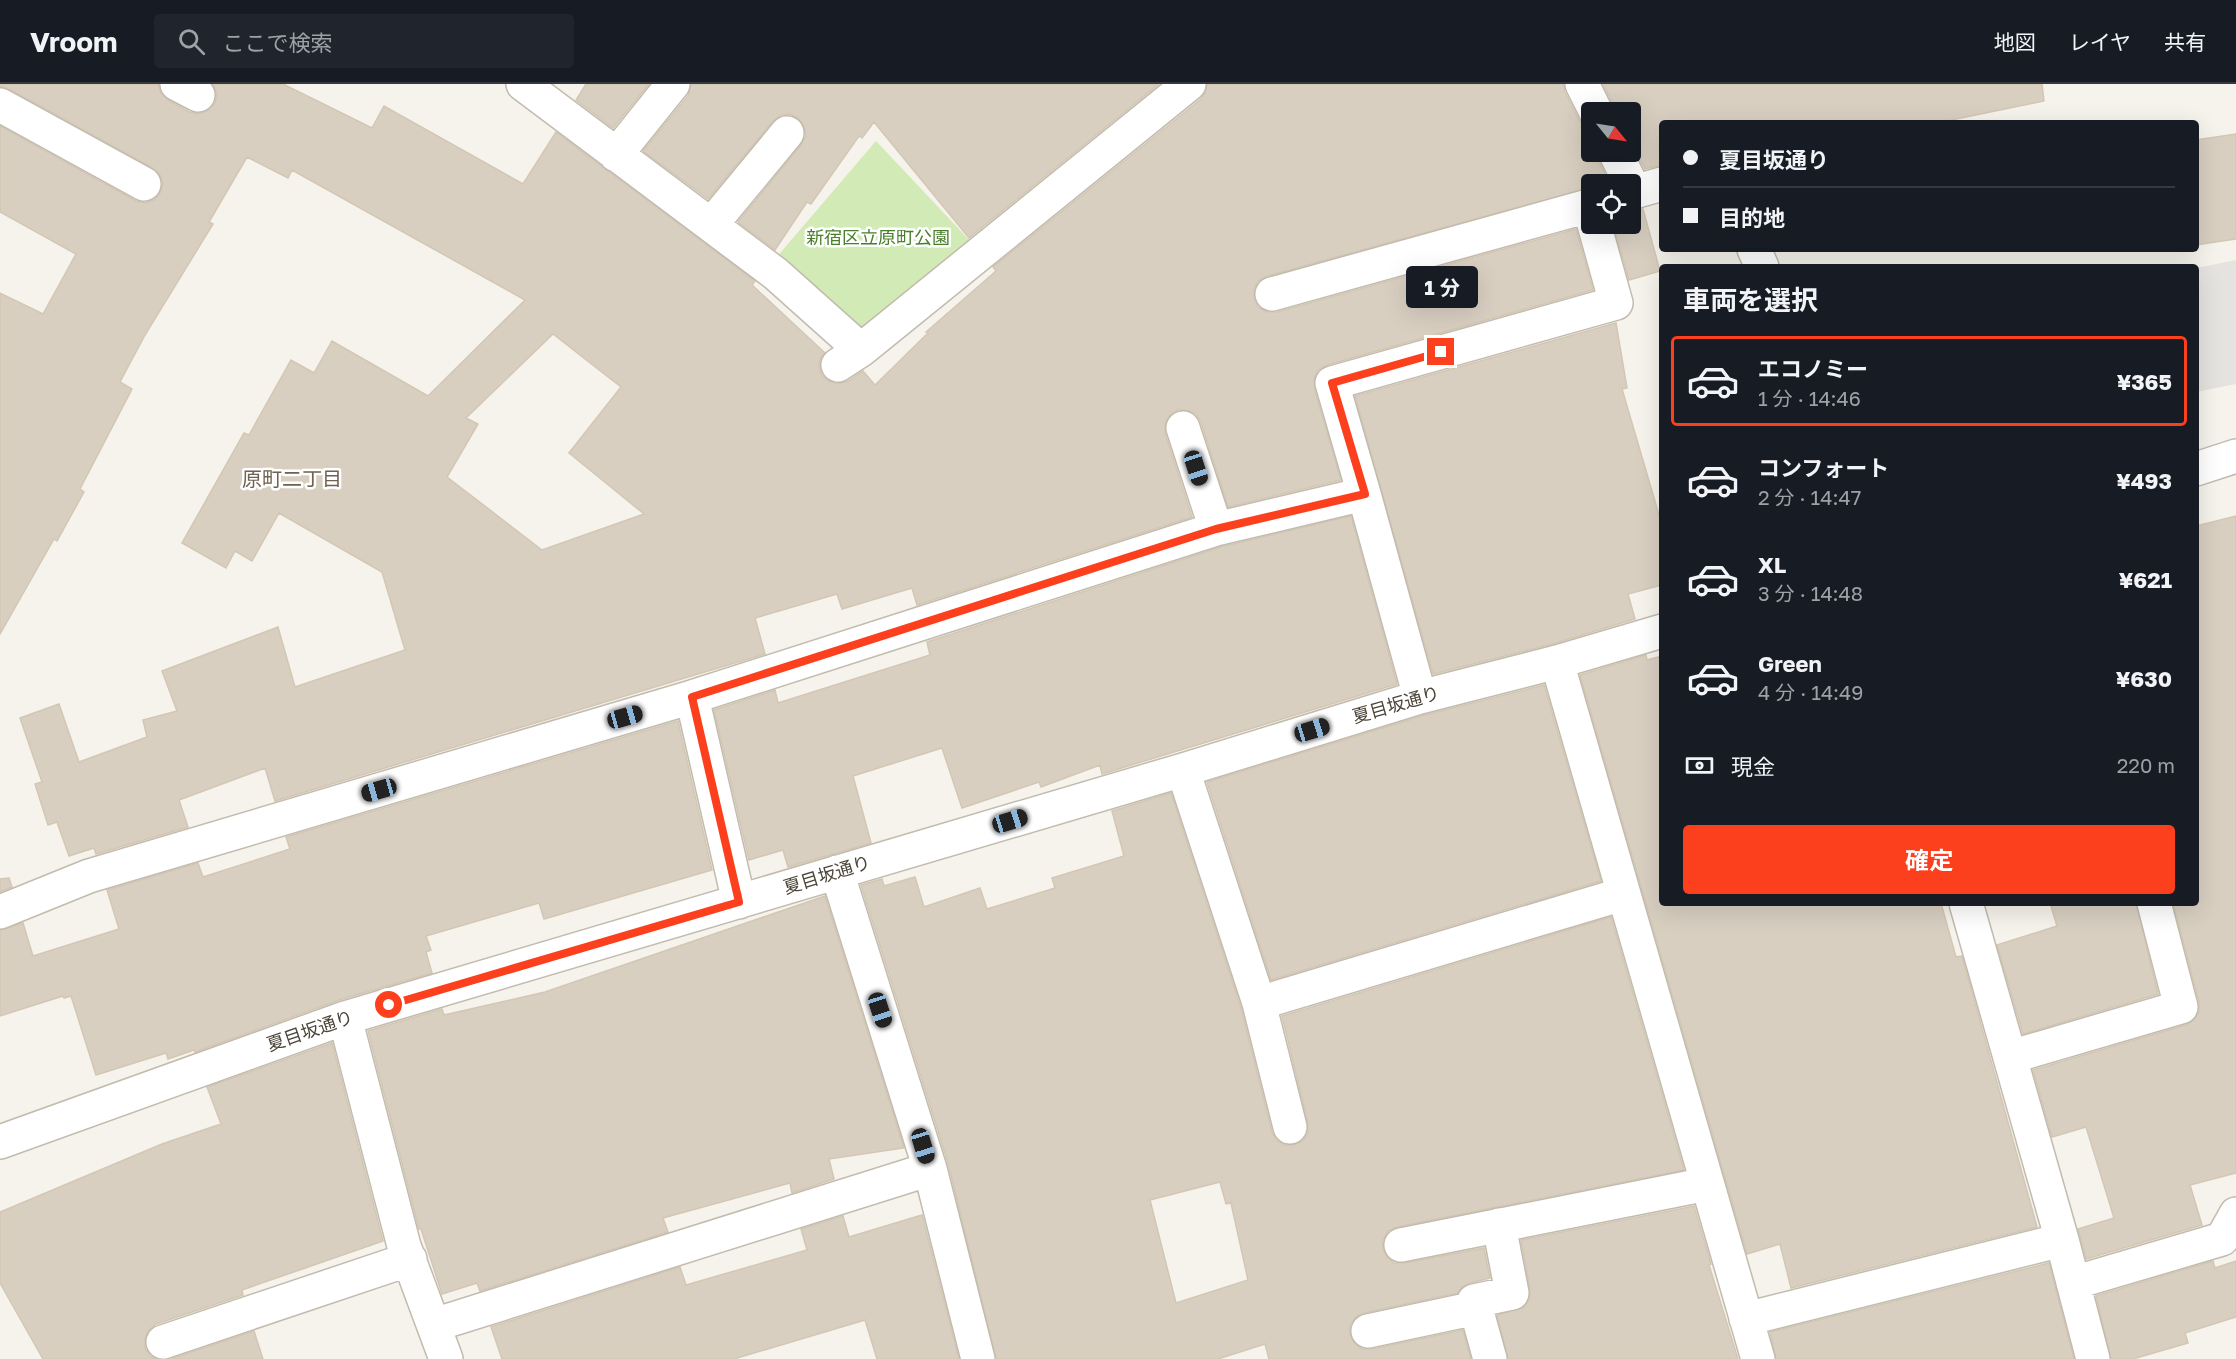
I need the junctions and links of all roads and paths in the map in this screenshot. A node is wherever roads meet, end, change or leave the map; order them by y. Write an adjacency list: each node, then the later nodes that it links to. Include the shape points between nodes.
1 (523, 84): 8 (street)
2 (673, 84): 8 (street)
3 (1189, 84): 13 (street, via 849,358 777,274)
4 (1582, 84): 5 (street)
5 (1591, 102)
6 (0, 105): 10 (street)
7 (787, 133): 13 (street)
8 (616, 155): 13 (street)
9 (1622, 162): 11 (street)
10 (144, 184)
11 (1642, 190)
12 (1581, 215): 15 (street)
13 (711, 225)
14 (1597, 234): 19 (street, via 1616,303 1332,383)
15 (1272, 294)
16 (1183, 428): 20 (street)
17 (2236, 456): 18 (street)
18 (2199, 468)
19 (1365, 494): 20 (street); 23 (street)
20 (1216, 529): 24 (street)
21 (1659, 633): 22 (street, 夏目坂通り)
22 (1557, 662): 23 (street, 夏目坂通り); 27 (street)
23 (1420, 696): 25 (street, 夏目坂通り)
24 (692, 697): 28 (street); 31 (street, via 89,876)
25 (1183, 770): 26 (street, 夏目坂通り); 32 (street)
26 (837, 872): 28 (street, 夏目坂通り); 37 (street)
27 (1623, 894): 32 (street); 38 (street)
28 (739, 902): 33 (street, 夏目坂通り)
29 (1967, 906): 34 (street)
30 (2155, 906): 34 (street, via 2181,1007)
31 (0, 912)
32 (1259, 1003): 35 (street)
33 (345, 1018): 36 (street, 夏目坂通り); 43 (street)
34 (2010, 1057): 41 (street)
35 (1290, 1127)
36 (0, 1142)
37 (930, 1169): 47 (street); 51 (street)
38 (1707, 1184): 40 (street); 46 (street)
39 (2236, 1215): 44 (street, via 2222,1239)
40 (1499, 1225): 42 (street); 45 (street, via 1512,1293 1474,1301)
41 (2062, 1240): 44 (street); 46 (street)
42 (1401, 1245)
43 (410, 1260): 47 (street); 49 (street)
44 (2073, 1283): 54 (street)
45 (1476, 1308): 48 (street); 52 (street)
46 (1746, 1319): 53 (street)
47 (434, 1325): 50 (street)
48 (1368, 1331)
49 (163, 1342)
50 (446, 1359)
51 (978, 1359)
52 (1490, 1359)
53 (1758, 1359)
54 (2093, 1359)

